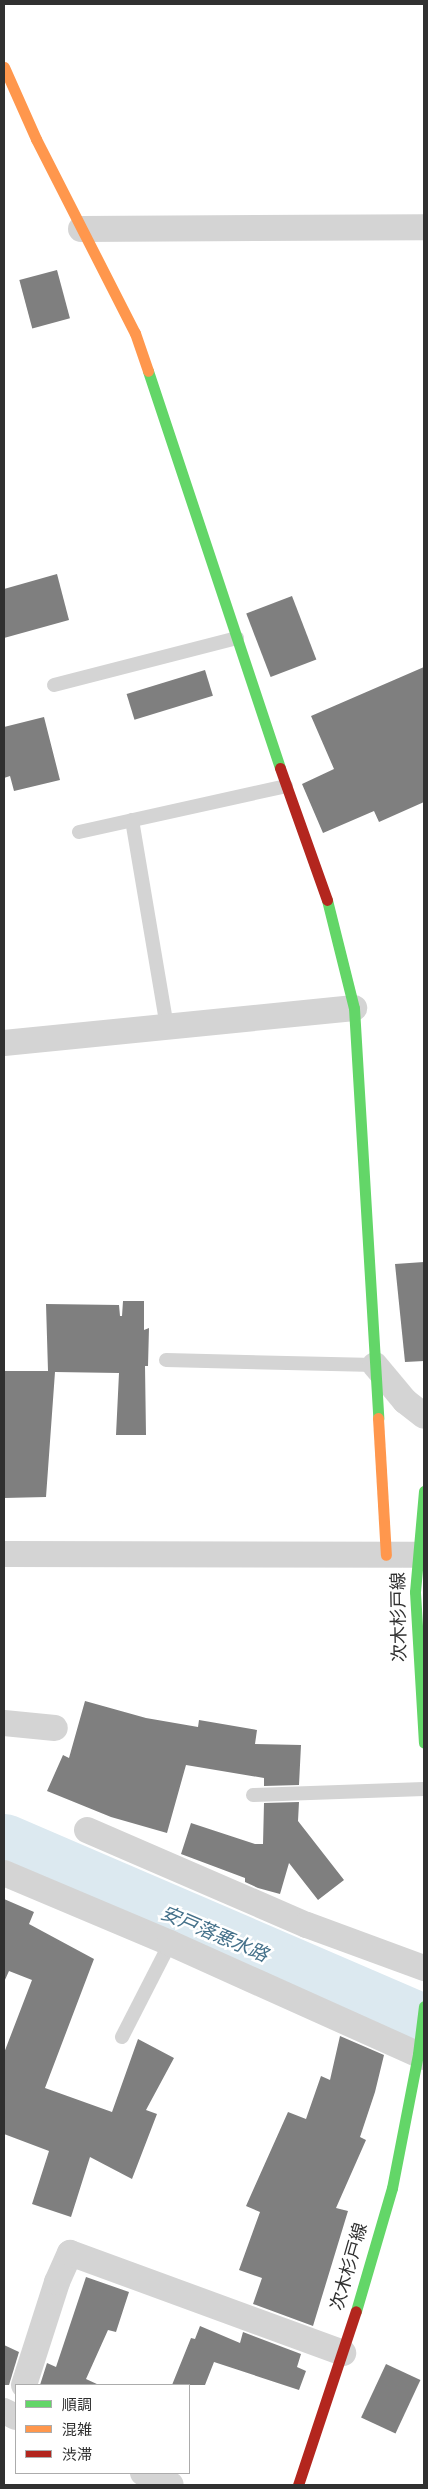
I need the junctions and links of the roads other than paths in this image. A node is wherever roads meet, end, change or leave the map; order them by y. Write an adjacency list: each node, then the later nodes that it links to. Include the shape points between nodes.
1 (4, 67): 3 (street)
2 (424, 227): 3 (street)
3 (82, 229): 4 (street, via 134,333)
4 (237, 638): 5 (lane); 6 (street)
5 (54, 685)
6 (286, 786): 7 (lane); 9 (street, via 334,916)
7 (132, 820): 8 (lane); 10 (lane)
8 (79, 832)
9 (354, 1008): 10 (street); 13 (street)
10 (167, 1026): 11 (street)
11 (4, 1043)
12 (166, 1360): 13 (lane)
13 (375, 1365): 14 (street, via 405,1401); 17 (street)
14 (424, 1416)
15 (424, 1491): 18 (street, 次木杉戸線)
16 (4, 1554): 17 (street)
17 (386, 1555): 18 (street)
18 (417, 1555): 21 (street, 次木杉戸線, via 415,1592)
19 (4, 1724): 20 (street)
20 (55, 1728)
21 (424, 1743)
22 (424, 1789): 23 (lane)
23 (253, 1795)
24 (87, 1830): 27 (street, via 307,1925)
25 (4, 1873): 26 (street)
26 (170, 1943): 29 (lane); 30 (street)
27 (424, 1968)
28 (424, 2006): 30 (street, 次木杉戸線)
29 (122, 2037)
30 (421, 2055): 31 (street, 次木杉戸線, via 392,2188)
31 (343, 2353): 32 (street, via 70,2253 57,2282); 35 (street, 次木杉戸線)
32 (24, 2384)
33 (145, 2474): 34 (street)
34 (171, 2485)
35 (298, 2485)

